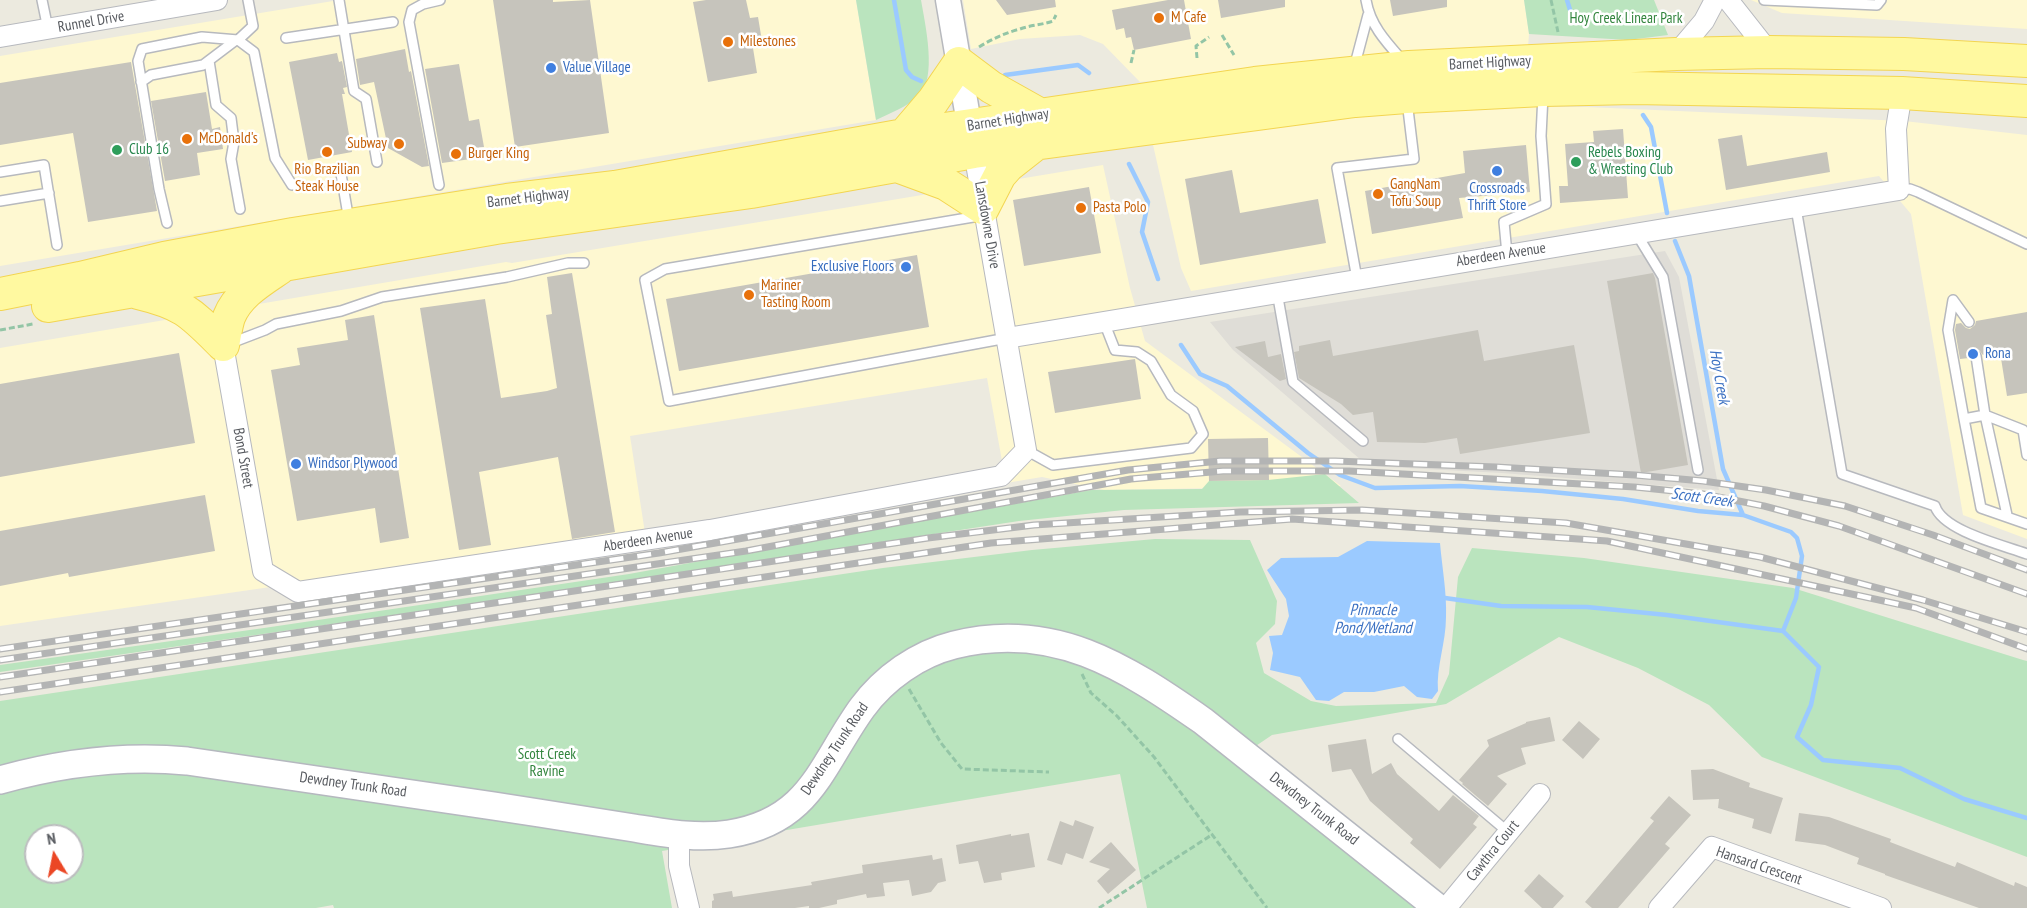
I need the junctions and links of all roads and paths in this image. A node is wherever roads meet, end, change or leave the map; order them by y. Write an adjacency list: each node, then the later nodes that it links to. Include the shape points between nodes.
1 (42, 0): 16 (lane)
2 (218, 0): 16 (street, Runnel Drive)
3 (248, 0): 23 (lane, via 253,26)
4 (339, 0): 17 (lane)
5 (440, 0): 47 (lane, via 412,10 409,22)
6 (948, 0): 27 (street, Lansdowne Drive)
7 (1366, 0): 14 (lane)
8 (1551, 0): 18 (path)
9 (1715, 0): 26 (street, via 1704,21)
10 (1728, 0): 25 (street)
11 (1764, 0): 12 (lane, via 1877,5)
12 (1881, 0)
13 (1056, 15): 27 (path, via 1053,21 996,37)
14 (1368, 15): 33 (lane); 35 (lane)
15 (393, 22): 17 (lane)
16 (48, 29): 20 (street, Runnel Drive)
17 (344, 29): 22 (lane); 42 (lane, via 354,91 366,99)
18 (1558, 32)
19 (1222, 35): 28 (path)
20 (0, 37)
21 (1209, 37): 29 (path, via 1196,46)
22 (286, 38)
23 (237, 40): 30 (lane); 34 (lane, via 202,37 142,49 138,61); 46 (lane, via 254,52 275,158)
24 (1134, 50): 32 (path)
25 (1769, 52): 26 (main road, Barnet Highway); 31 (main road, Barnet Highway)
26 (1676, 54): 35 (main road, Barnet Highway)
27 (969, 55): 39 (main road, via 991,87); 40 (main road); 41 (street, Lansdowne Drive)
28 (1234, 56)
29 (1197, 58)
30 (209, 61): 34 (lane, via 151,75); 52 (lane, via 216,105 231,118 231,159)
31 (2027, 61)
32 (1131, 63)
33 (1352, 73): 35 (main road, Barnet Highway); 39 (main road, Barnet Highway, via 1255,83)
34 (141, 82): 54 (lane)
35 (1407, 82): 36 (main road, Barnet Highway); 39 (main road, Barnet Highway, via 1314,106); 64 (lane, via 1414,159 1337,168)
36 (1543, 90): 37 (main road, Barnet Highway); 60 (lane, via 1541,136 1546,204 1504,222)
37 (1902, 93): 38 (main road, Barnet Highway); 48 (street, via 1896,129)
38 (2027, 101)
39 (1039, 129): 41 (main road, Barnet Highway); 53 (main road, via 1000,175)
40 (904, 135): 41 (main road, Barnet Highway); 55 (main road, Barnet Highway, via 615,187)
41 (972, 139): 43 (main road, Barnet Highway); 53 (street, Lansdowne Drive)
42 (377, 162)
43 (897, 166): 53 (main road, via 946,184); 62 (main road, Barnet Highway)
44 (340, 168): 55 (lane)
45 (0, 172): 49 (lane, via 44,165)
46 (292, 185)
47 (439, 185)
48 (1899, 190): 51 (street, Aberdeen Avenue); 57 (lane, via 1910,189)
49 (49, 193): 50 (lane); 58 (lane)
50 (0, 201)
51 (1796, 208): 56 (street, Aberdeen Avenue); 82 (lane, via 1842,474 1935,506 1938,514 1955,527)
52 (240, 210)
53 (984, 212): 71 (street, Lansdowne Drive); 71 (lane, via 665,269 645,280 669,401)
54 (167, 223)
55 (350, 225): 59 (main road, Barnet Highway)
56 (1636, 233): 60 (street, Aberdeen Avenue); 79 (lane, via 1663,277)
57 (2027, 244)
58 (57, 245)
59 (228, 245): 63 (main road); 67 (main road, Barnet Highway)
60 (1507, 254): 64 (street, Aberdeen Avenue)
61 (584, 262): 72 (lane, via 382,297 341,311 276,324)
62 (287, 264): 63 (main road, Barnet Highway); 72 (main road, via 238,301 229,317)
63 (212, 277): 65 (main road, Barnet Highway); 72 (main road, via 212,297)
64 (1357, 279): 66 (street, Aberdeen Avenue)
65 (132, 291): 68 (main road, Barnet Highway); 72 (main road, via 165,299 186,310)
66 (1277, 292): 69 (street, Aberdeen Avenue); 76 (lane, via 1293,382)
67 (0, 294)
68 (0, 314)
69 (1103, 321): 71 (street, Aberdeen Avenue); 77 (lane, via 1115,350 1137,352 1151,361 1171,395 1193,411 1203,434 1191,448 1053,465)
70 (1969, 322): 75 (lane, via 1953,300 1948,330)
71 (1007, 338): 77 (street, Lansdowne Drive)
72 (223, 345): 83 (street, Bond Street)
73 (1976, 356): 74 (lane)
74 (1985, 415): 75 (lane); 78 (lane, via 2023,430); 80 (lane)
75 (1964, 419): 80 (lane, via 1981,508)
76 (1363, 441)
77 (1026, 450): 83 (street, Aberdeen Avenue, via 1001,476 710,530 298,592)
78 (2027, 455)
79 (1698, 470)
80 (2007, 515): 81 (lane)
81 (2027, 524)
82 (2027, 554)
83 (263, 572)
84 (1071, 647): 85 (main road, Dewdney Trunk Road, via 1029,638 979,639 936,651); 91 (path, via 1091,693 1154,757); 96 (main road, Dewdney Trunk Road, via 1116,666 1203,721)
85 (898, 672): 87 (path, via 962,769); 92 (main road, Dewdney Trunk Road, via 870,697 823,773 790,808 766,823 739,832)
86 (1398, 739): 90 (lane)
87 (1049, 772)
88 (0, 780): 92 (main road, Dewdney Trunk Road, via 96,761 156,758)
89 (1540, 794): 90 (street, Cawthra Court)
90 (1508, 832): 97 (street, Cawthra Court)
91 (1213, 834): 94 (path); 95 (path)
92 (679, 835): 93 (street, via 678,858)
93 (688, 908)
94 (1099, 908)
95 (1267, 908)
96 (1438, 908)
97 (1446, 908)
98 (1659, 908): 99 (street, Hansard Crescent, via 1712,847)
99 (1881, 908)

